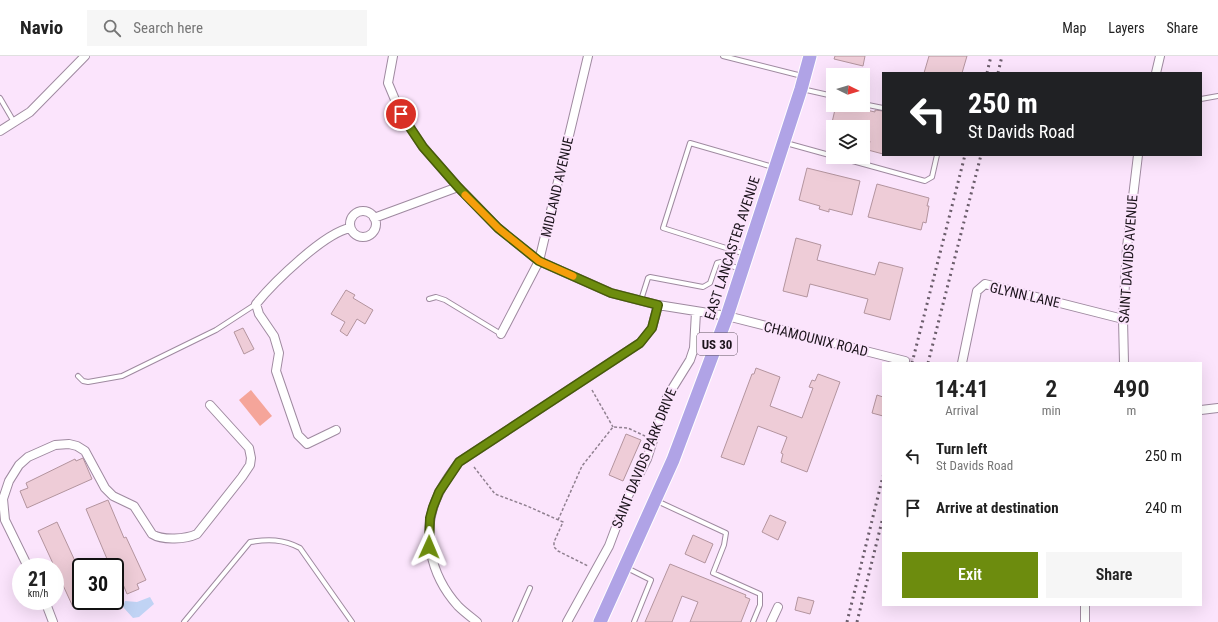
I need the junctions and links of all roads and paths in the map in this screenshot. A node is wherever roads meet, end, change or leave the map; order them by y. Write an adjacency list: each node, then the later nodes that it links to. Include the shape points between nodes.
1 (85, 56): 15 (street, via 30,112)
2 (393, 56): 23 (street, CHAMOUNIX ROAD, via 388,83 401,114 423,147)
3 (588, 56): 27 (street, MIDLAND AVENUE)
4 (723, 56): 8 (lane)
5 (810, 56): 8 (highway, EAST LANCASTER AVENUE / US 30)
6 (1160, 56): 7 (street)
7 (1156, 72)
8 (803, 83): 9 (lane); 17 (highway, EAST LANCASTER AVENUE / US 30)
9 (826, 93)
10 (1218, 96): 12 (lane)
11 (0, 98): 15 (lane)
12 (1202, 99)
13 (870, 105): 14 (lane)
14 (882, 108)
15 (14, 122): 16 (street)
16 (0, 131)
17 (784, 142): 18 (lane); 22 (highway, EAST LANCASTER AVENUE / US 30)
18 (826, 154)
19 (937, 156): 21 (lane, via 932,177 925,181)
20 (1138, 156): 35 (street, SAINT DAVIDS AVENUE, via 1127,247)
21 (865, 164)
22 (775, 168): 26 (highway, EAST LANCASTER AVENUE / US 30); 26 (lane, via 690,143 663,228)
23 (458, 187): 24 (street); 27 (street, CHAMOUNIX ROAD, via 498,228)
24 (374, 218): 25 (street, via 367,211 357,212 351,218); 25 (street, via 374,230 368,236 361,237)
25 (350, 228): 31 (street, via 339,231 291,267)
26 (747, 254): 28 (highway, EAST LANCASTER AVENUE / US 30)
27 (539, 261): 30 (street, CHAMOUNIX ROAD, via 611,293); 36 (street, MIDLAND AVENUE)
28 (742, 269): 30 (lane, via 717,263 710,283 703,286 650,277); 34 (highway, EAST LANCASTER AVENUE / US 30)
29 (429, 299): 36 (lane, via 436,297 445,300)
30 (640, 301): 32 (street, CHAMOUNIX ROAD)
31 (256, 304): 40 (lane, via 216,330 122,376 88,382); 46 (street, via 259,314 274,336 279,353 276,371 298,435 307,444)
32 (658, 305): 33 (street, CHAMOUNIX ROAD); 61 (street, via 652,328 640,343 459,462 439,492 430,518 431,560 439,579 458,606)
33 (696, 312): 34 (street, CHAMOUNIX ROAD); 63 (street, SAINT DAVIDS PARK DRIVE, via 694,348 690,360 667,397 647,459 627,498 609,546)
34 (727, 316): 37 (street, CHAMOUNIX ROAD); 49 (highway, EAST LANCASTER AVENUE / US 30)
35 (1123, 319): 38 (street, GLYNN LANE, via 985,284 977,291); 39 (street, SAINT DAVIDS AVENUE)
36 (501, 334)
37 (905, 361)
38 (962, 362)
39 (1124, 362)
40 (78, 376)
41 (592, 390): 45 (path)
42 (210, 405): 51 (street, via 249,448 251,458 250,465 242,477 197,534 189,537 163,538 152,534 134,506 113,496 105,488 85,451 73,445 59,444 23,461 6,489 3,505 5,520)
43 (1218, 408): 44 (street)
44 (1202, 410)
45 (613, 427): 47 (path, via 628,428); 50 (path, via 582,466)
46 (336, 430)
47 (649, 438)
48 (474, 467): 50 (path, via 495,494)
49 (655, 500): 52 (highway, EAST LANCASTER AVENUE / US 30); 66 (lane, via 726,534 713,573 760,594 760,605)
50 (558, 520): 53 (path, via 563,522 554,547 558,552)
51 (24, 558)
52 (625, 567): 64 (highway, EAST LANCASTER AVENUE / US 30); 65 (lane, via 651,580)
53 (591, 568)
54 (530, 588): 62 (lane)
55 (1085, 606): 68 (street)
56 (778, 607): 67 (street)
57 (48, 610): 58 (street)
58 (53, 622)
59 (184, 622): 60 (lane, via 250,542 266,539 288,542 300,548)
60 (352, 622)
61 (477, 622)
62 (516, 622)
63 (567, 622)
64 (600, 622)
65 (634, 622)
66 (753, 622)
67 (771, 622)
68 (1085, 622)

